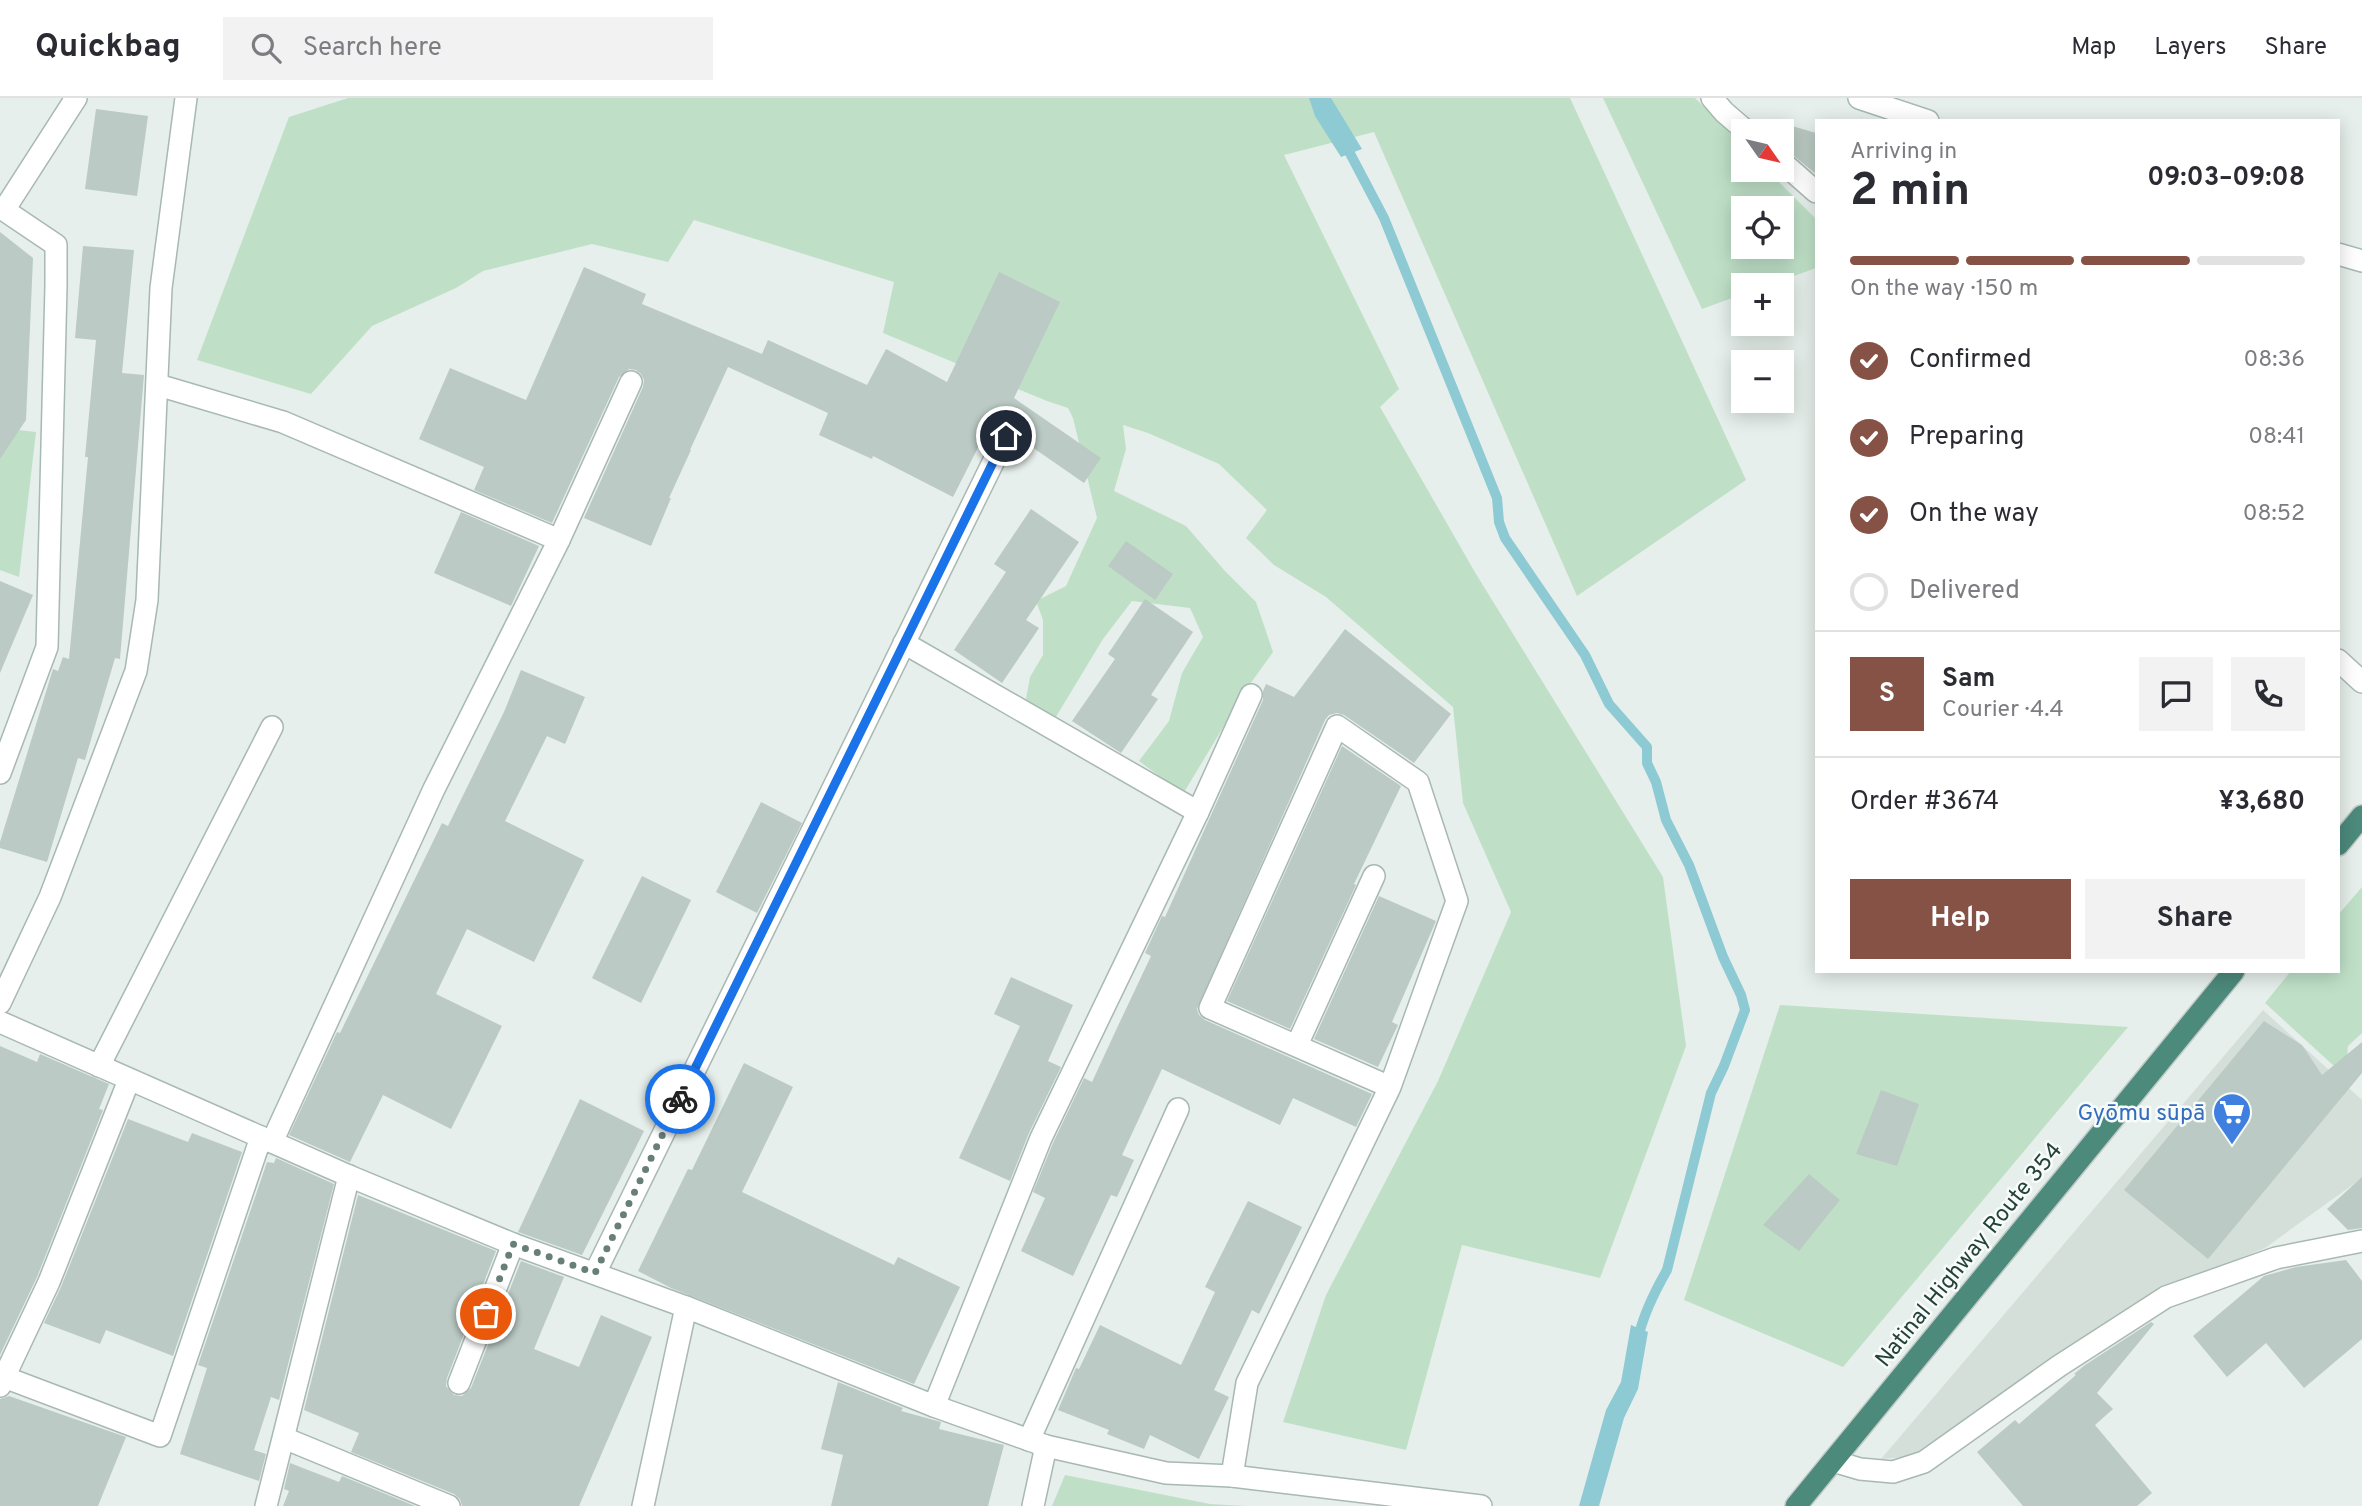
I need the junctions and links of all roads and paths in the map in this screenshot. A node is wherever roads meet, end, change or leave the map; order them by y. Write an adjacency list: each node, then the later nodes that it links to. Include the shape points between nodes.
1 (76, 98): 20 (street, via 4,210 56,245 56,286 47,647)
2 (186, 98): 12 (street, via 161,288)
3 (1713, 98): 5 (street)
4 (1859, 98): 6 (street)
5 (1732, 119)
6 (1922, 119)
7 (1794, 173): 8 (street)
8 (1815, 191)
9 (2340, 255): 10 (street)
10 (2362, 261)
11 (631, 382): 14 (street)
12 (158, 385): 14 (street, via 283,422); 26 (street, via 147,600 136,671 50,897)
13 (1006, 436): 15 (street)
14 (559, 540): 33 (street)
15 (904, 643): 21 (street); 37 (street)
16 (2340, 662): 17 (street)
17 (2362, 682)
18 (1251, 695): 21 (street)
19 (272, 727): 29 (street)
20 (0, 773)
21 (1198, 812): 41 (street, via 1041,1138)
22 (2362, 816): 23 (highway)
23 (2340, 843)
24 (1374, 877): 28 (street)
25 (2232, 973): 44 (highway, Natinal Highway Route 354)
26 (0, 1003)
27 (0, 1022): 29 (street)
28 (1297, 1045): 31 (street); 31 (street, via 1210,1008 1337,726 1418,782 1457,901)
29 (99, 1066): 30 (street)
30 (129, 1080): 33 (street); 39 (street, via 49,1282)
31 (1390, 1087): 45 (street, via 1247,1383)
32 (1178, 1109): 43 (street)
33 (267, 1140): 34 (street); 39 (street, via 160,1436)
34 (349, 1176): 36 (street); 42 (street)
35 (2362, 1241): 44 (street, via 2276,1258 2166,1297 1924,1462 1893,1472)
36 (513, 1244): 37 (street); 40 (street)
37 (595, 1273): 38 (street)
38 (686, 1307): 41 (street); 48 (street)
39 (2, 1382)
40 (459, 1383)
41 (934, 1406): 43 (street)
42 (284, 1438): 46 (street); 47 (street)
43 (1037, 1443): 45 (street, via 1166,1473); 49 (street)
44 (1833, 1461): 51 (highway, Natinal Highway Route 354)
45 (1232, 1476): 50 (street)
46 (266, 1506)
47 (449, 1506)
48 (643, 1506)
49 (1034, 1506)
50 (1482, 1506)
51 (1796, 1506)

